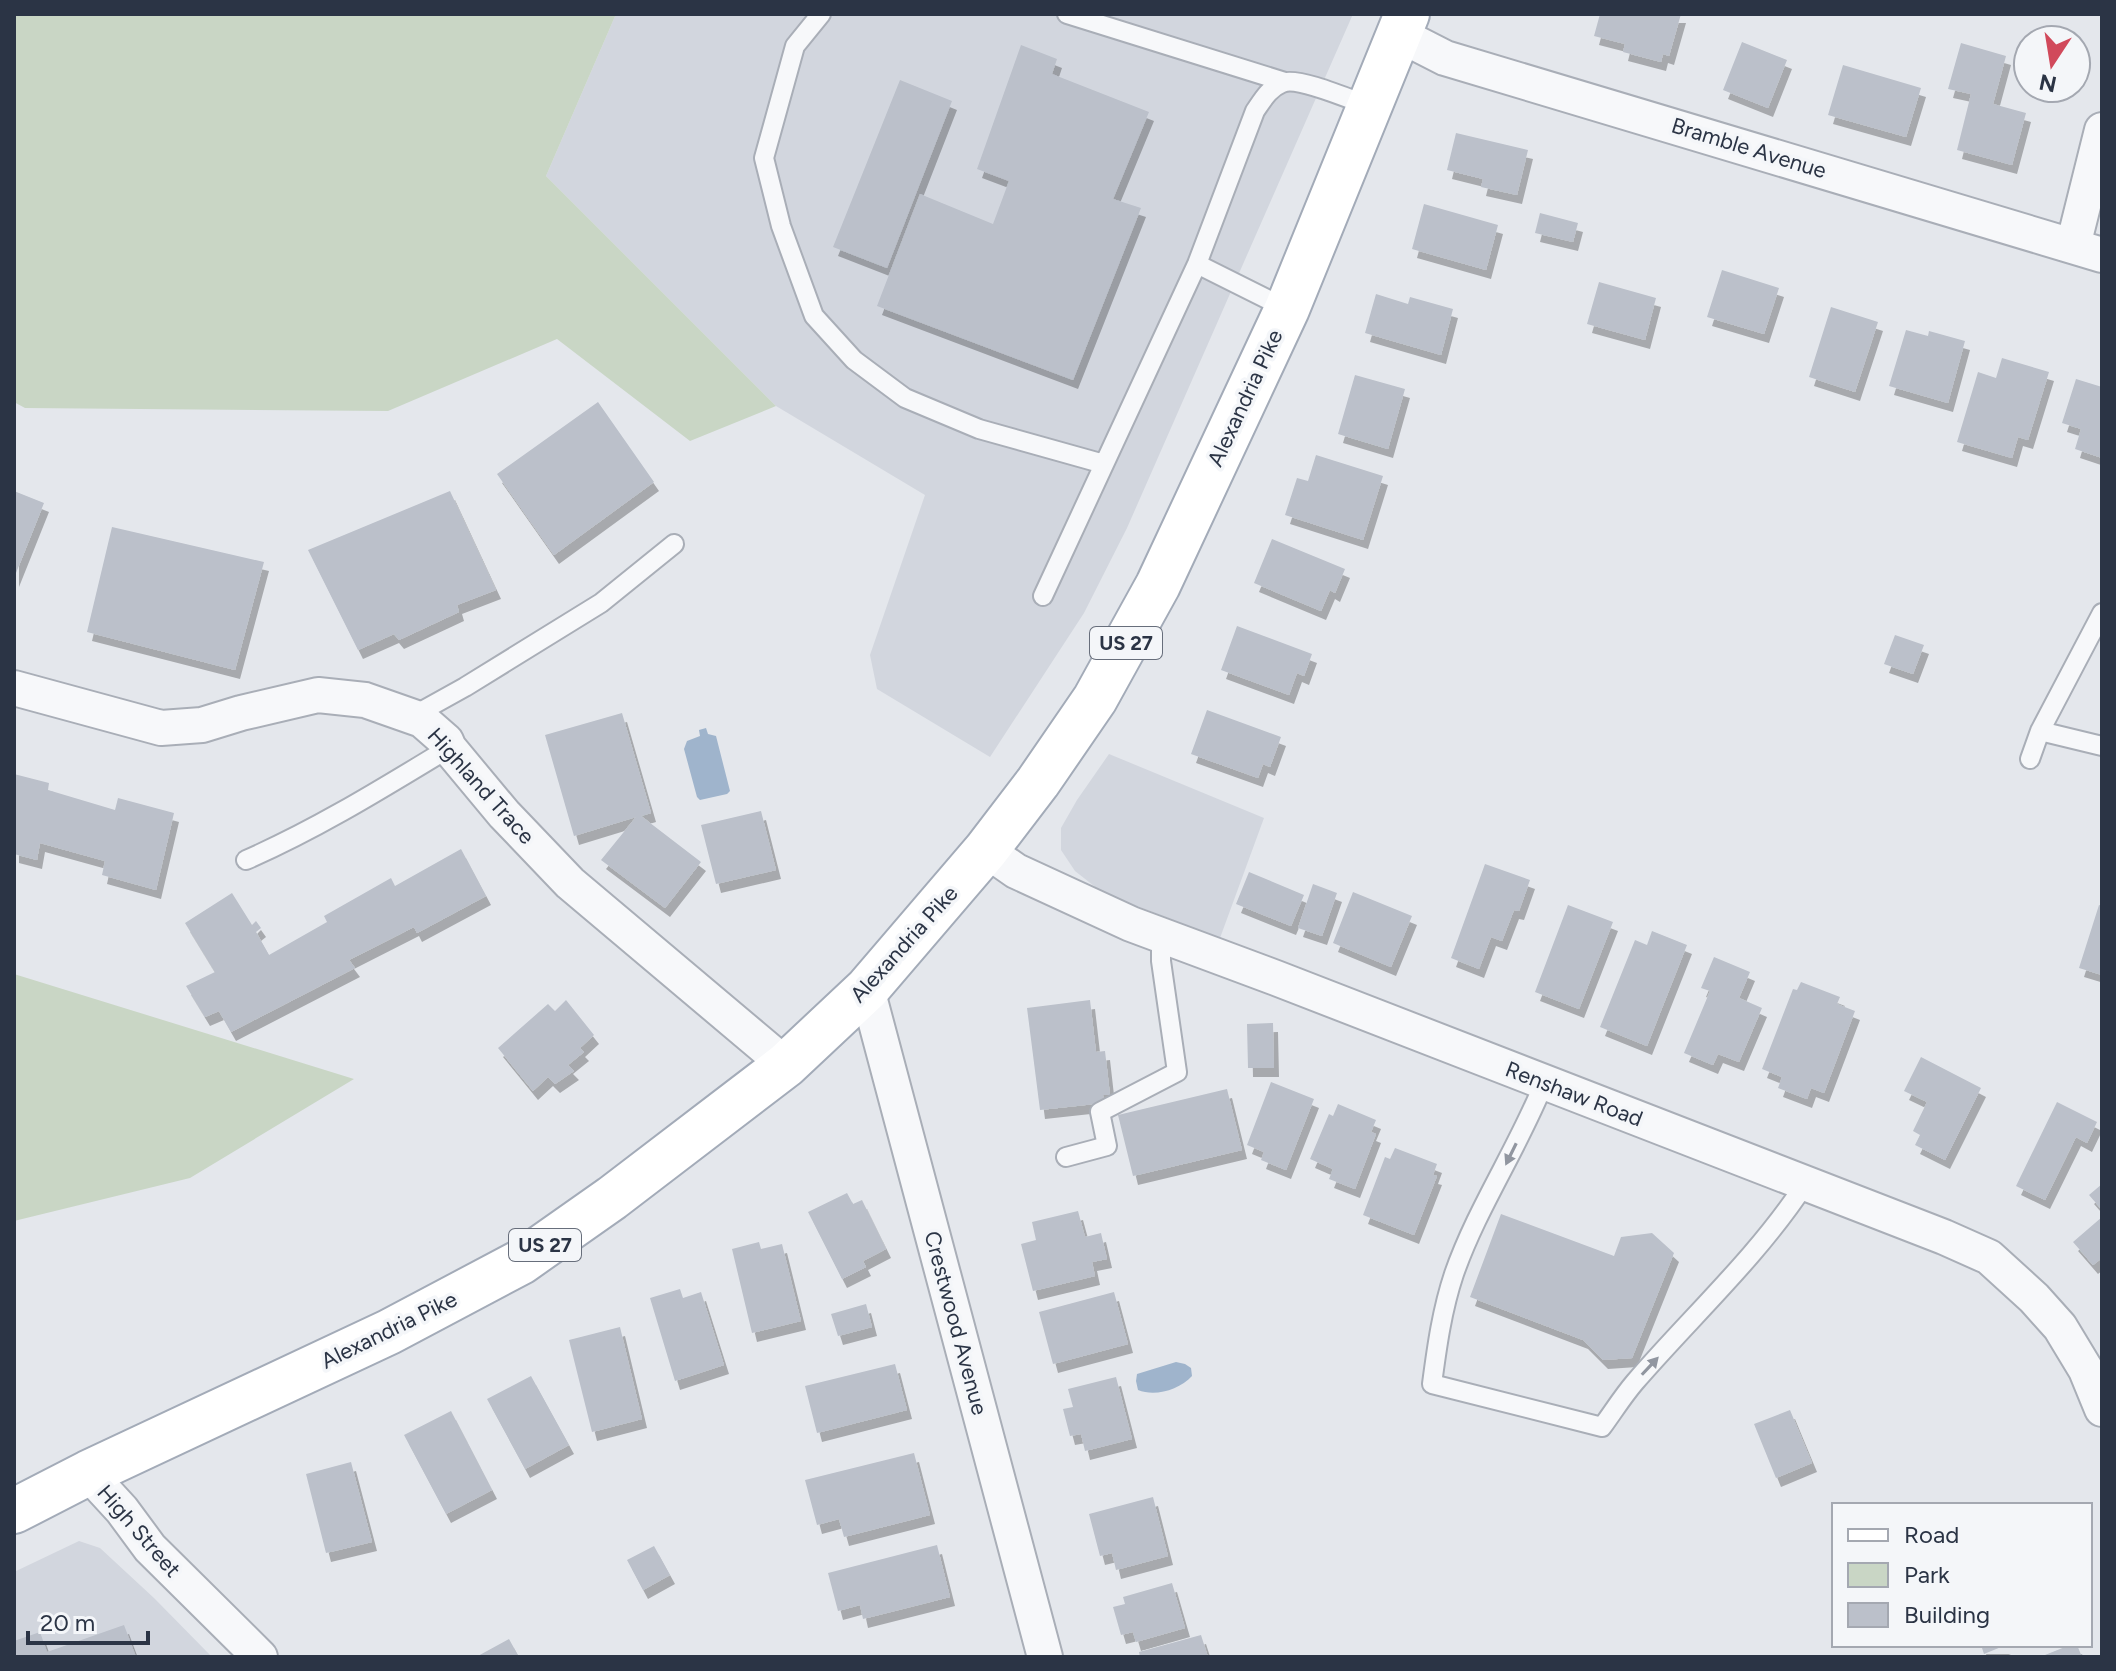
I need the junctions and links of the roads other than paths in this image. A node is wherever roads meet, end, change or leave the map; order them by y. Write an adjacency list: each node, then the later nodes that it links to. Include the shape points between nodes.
1 (821, 14): 10 (lane, via 795,46 764,158 781,226 814,316 854,360 905,398 979,429)
2 (1067, 14): 4 (lane)
3 (1403, 24): 5 (main road, Alexandria Pike / US 27); 7 (street, Bramble Avenue, via 1445,58)
4 (1285, 82): 5 (lane, via 1297,81); 8 (lane, via 1266,94 1255,111)
5 (1369, 106): 9 (main road, Alexandria Pike / US 27)
6 (2102, 130): 7 (street)
7 (2088, 251)
8 (1197, 264): 9 (lane); 10 (lane)
9 (1287, 309): 20 (main road, Alexandria Pike / US 27, via 1158,585 1095,699)
10 (1104, 464): 12 (lane)
11 (674, 544): 15 (lane, via 601,603)
12 (1043, 596)
13 (2102, 613): 16 (lane)
14 (14, 688): 15 (street, Highland Trace, via 161,728 202,725 318,695 365,700)
15 (411, 717): 18 (street, Highland Trace, via 422,720)
16 (2040, 731): 17 (lane); 19 (lane)
17 (2102, 746)
18 (449, 748): 21 (lane); 24 (street, Highland Trace, via 570,883)
19 (2030, 759)
20 (986, 850): 22 (street, Renshaw Road, via 1016,871); 23 (main road, Alexandria Pike / US 27)
21 (246, 860)
22 (1161, 935): 25 (street, Renshaw Road); 26 (lane, via 1177,1072 1100,1112 1107,1146)
23 (867, 989): 24 (main road, Alexandria Pike / US 27); 32 (street, Crestwood Avenue)
24 (786, 1065): 29 (main road, Alexandria Pike / US 27, via 521,1262 389,1332)
25 (1544, 1083): 27 (street, Renshaw Road); 27 (lane, one-way to 27, via 1455,1273 1440,1325 1432,1384 1602,1427)
26 (1066, 1157)
27 (1805, 1184): 28 (street, Renshaw Road, via 1989,1257 2060,1327)
28 (2102, 1409)
29 (88, 1473): 30 (main road, Alexandria Pike / US 27); 31 (street, High Street, via 150,1548)
30 (14, 1511)
31 (260, 1657)
32 (1045, 1657)

